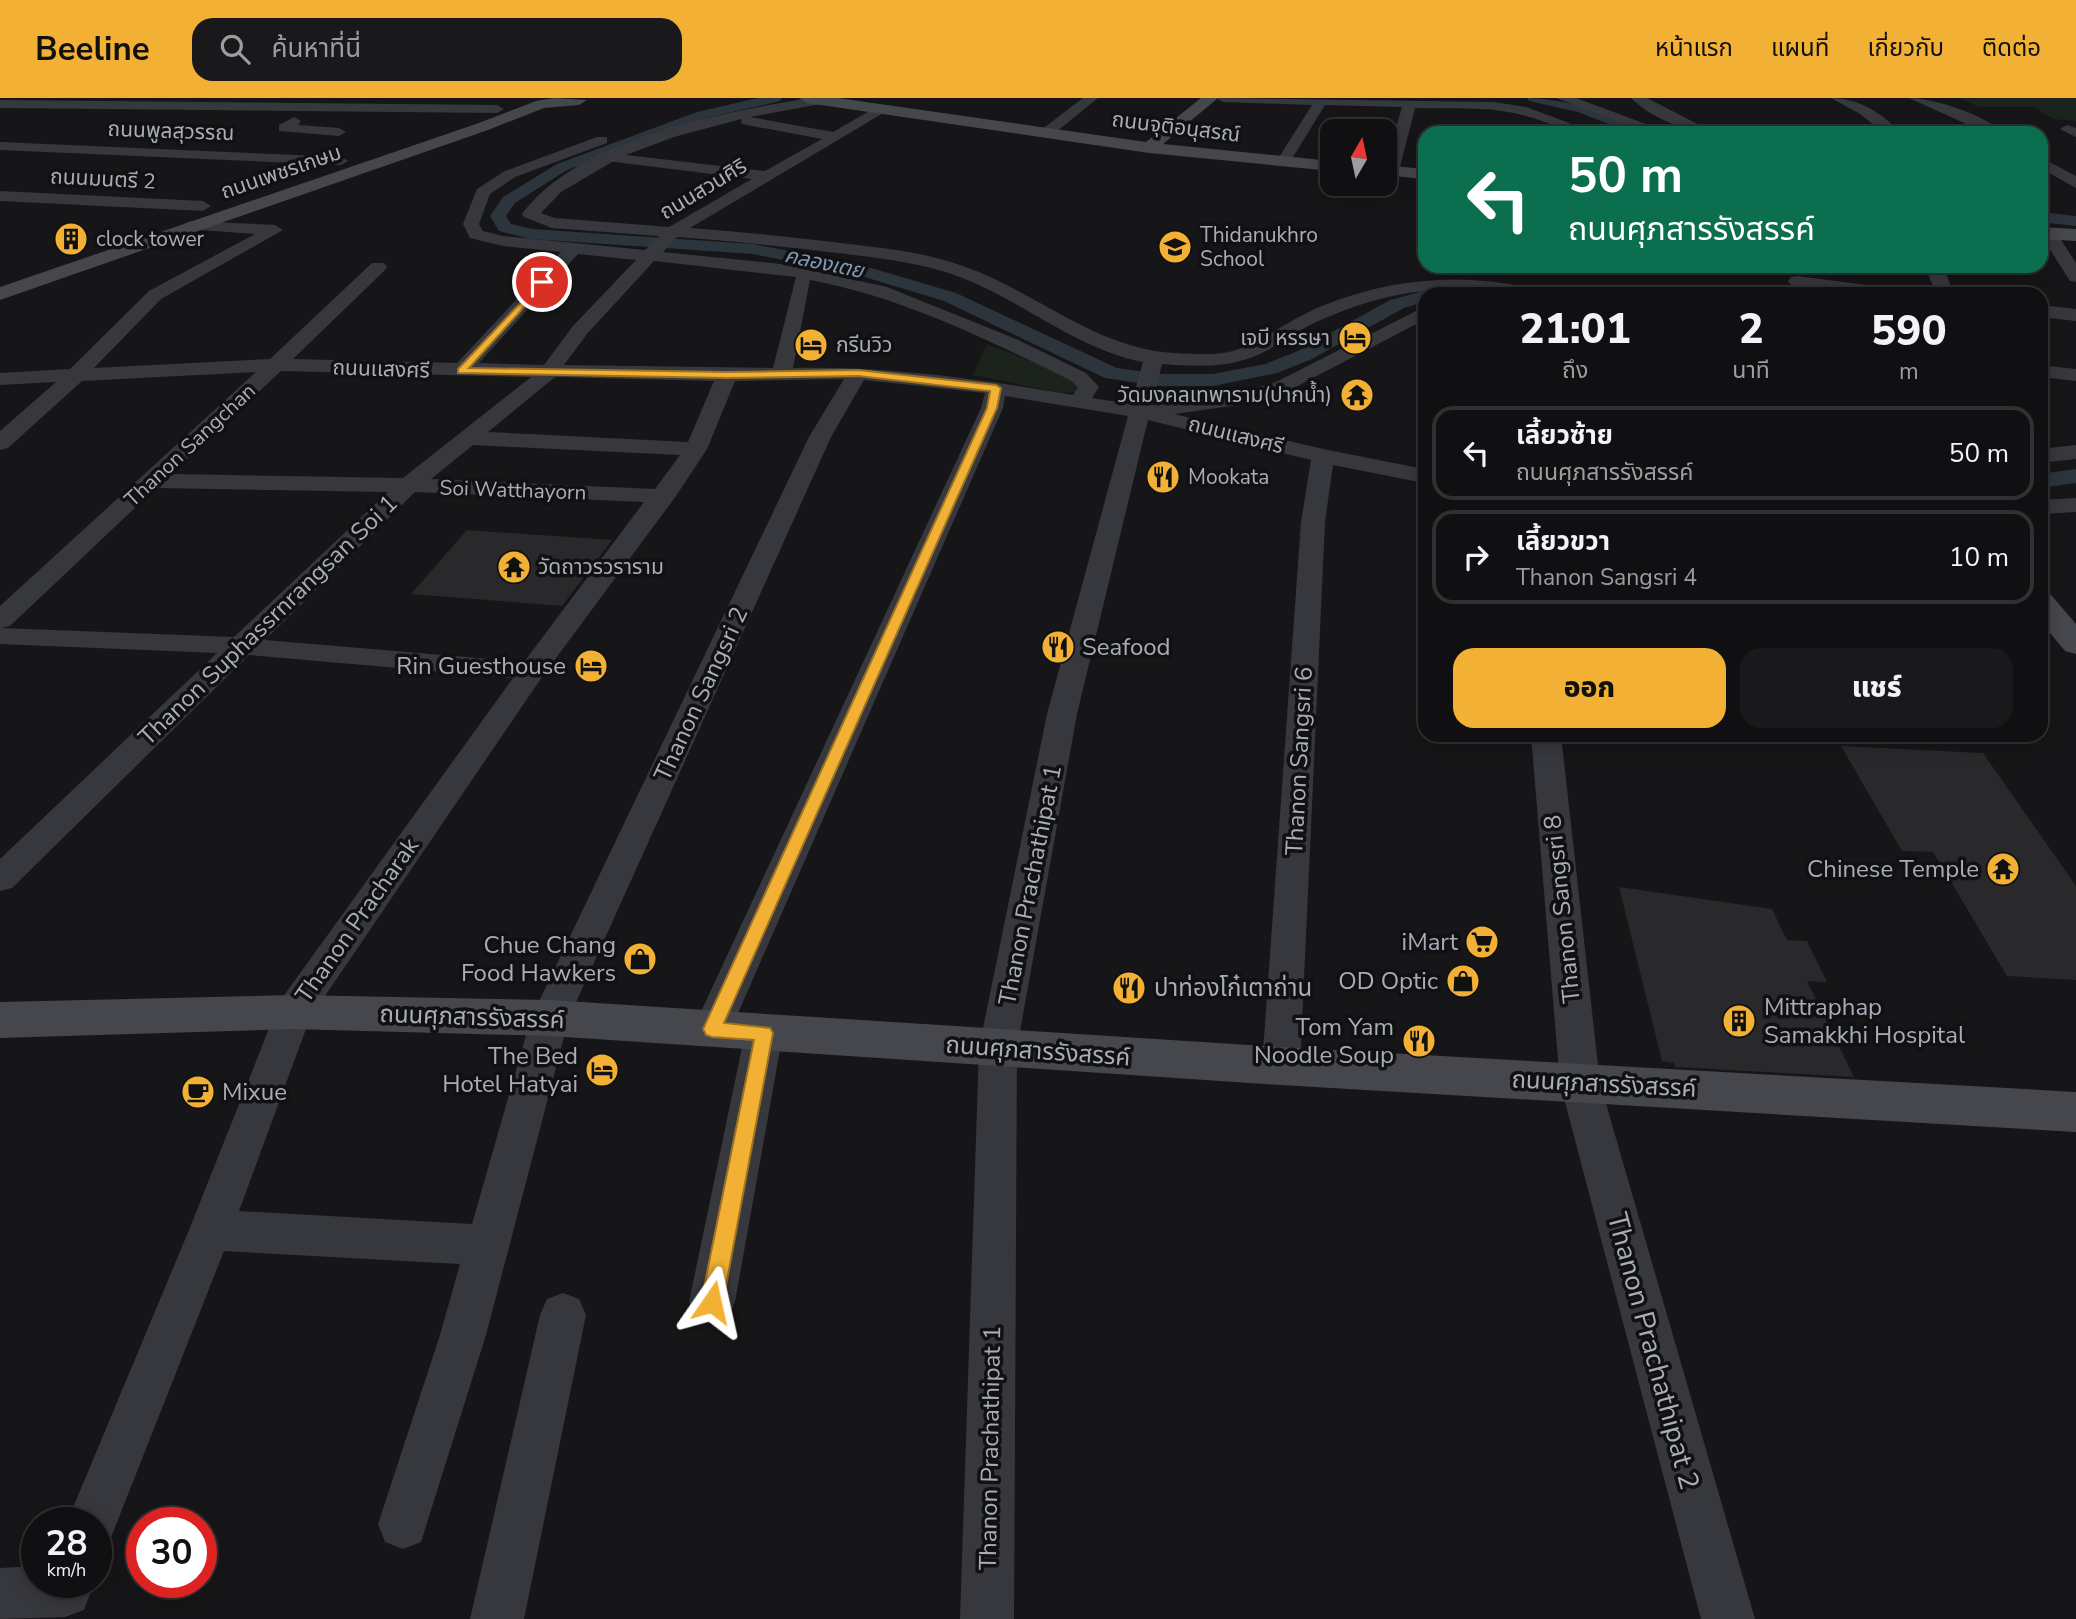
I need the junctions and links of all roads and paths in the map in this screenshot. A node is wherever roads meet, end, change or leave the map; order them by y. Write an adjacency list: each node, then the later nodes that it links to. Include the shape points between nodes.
1 (526, 98): 19 (street, ถนนเพชรเกษม)
2 (541, 98): 10 (street)
3 (1091, 98): 31 (street)
4 (1210, 98): 38 (street)
5 (1223, 98): 12 (street)
6 (1563, 98): 25 (street)
7 (1638, 98): 26 (street)
8 (1838, 98): 27 (street)
9 (1916, 98): 28 (street)
10 (586, 99): 55 (street, ถนนเพชรเกษม, via 541,104)
11 (820, 99): 20 (street, ถนนจุติอนุสรณ์); 23 (street)
12 (1320, 100): 13 (street); 43 (street)
13 (1410, 103): 24 (street, via 1512,108); 33 (street)
14 (0, 104): 15 (street)
15 (16, 104): 16 (street); 21 (street)
16 (91, 105): 18 (street); 22 (street)
17 (713, 105): 60 (street, via 510,174 483,192 471,224 476,234)
18 (313, 107): 19 (street); 29 (street, via 284,128)
19 (497, 109): 41 (street, ถนนเพชรเกษม)
20 (883, 109): 31 (street, ถนนจุติอนุสรณ์); 32 (street, ถนนสวนศิริ)
21 (0, 112)
22 (66, 117)
23 (727, 117): 32 (street); 34 (street)
24 (1567, 126)
25 (1643, 126)
26 (1693, 126)
27 (1885, 126)
28 (1985, 126)
29 (339, 132)
30 (35, 133): 36 (street)
31 (1046, 133): 38 (street, ถนนจุติอนุสรณ์)
32 (836, 137): 42 (street, ถนนสวนศิริ)
33 (1397, 141)
34 (651, 142): 35 (street); 39 (street)
35 (677, 145)
36 (3, 146): 37 (street, ถนนพูลสุวรรณ)
37 (50, 148): 41 (street, ถนนพูลสุวรรณ); 44 (street)
38 (1149, 148): 43 (street, ถนนจุติอนุสรณ์)
39 (609, 158): 49 (street); 56 (street, via 569,177 530,214 552,223)
40 (767, 158): 42 (street)
41 (341, 161): 54 (street, ถนนเพชรเกษม)
42 (793, 162): 49 (street, ถนนสวนศิริ)
43 (1283, 162): 45 (street, ถนนจุติอนุสรณ์)
44 (12, 165)
45 (1320, 165)
46 (2048, 166): 50 (street)
47 (1397, 172): 48 (street)
48 (1418, 174)
49 (767, 176): 56 (street, ถนนสวนศิริ)
50 (2076, 183)
51 (2052, 189): 52 (street)
52 (2076, 192)
53 (0, 195): 54 (street, ถนนมนตรี 2)
54 (203, 206): 63 (street, ถนนเพชรเกษม)
55 (192, 226): 69 (street, ถนนเพชรเกษม); 82 (street, via 275,230 155,295)
56 (672, 232): 61 (street, ถนนสวนศิริ); 73 (street, via 751,237 929,262 985,279 1107,346)
57 (2048, 233): 58 (street)
58 (2076, 235)
59 (2048, 237): 64 (street)
60 (575, 247): 61 (street); 75 (street)
61 (650, 253): 77 (street, ถนนสวนศิริ); 86 (street, via 781,269 880,291 1079,377 1090,387)
62 (378, 267): 74 (street, Thanon Sangchan)
63 (0, 277)
64 (2076, 277)
65 (1797, 280): 68 (street)
66 (802, 281): 78 (street)
67 (1500, 287): 73 (street, via 1450,282 1369,295 1303,321 1241,355)
68 (1848, 287)
69 (0, 294)
70 (2048, 312): 71 (street)
71 (2076, 315)
72 (1418, 316): 85 (street, via 1281,387 1231,400)
73 (1153, 362): 85 (street, Thanon Prachathipat 1)
74 (276, 365): 75 (street, ถนนเเสงศรี); 82 (street, ถนนเเสงศรี); 94 (street, Thanon Sangchan)
75 (461, 371): 77 (street, ถนนเเสงศรี)
76 (2048, 372): 81 (street)
77 (548, 373): 80 (street, ถนนเเสงศรี); 87 (street, Thanon Suphassrnrangsan Soi 1)
78 (782, 373): 79 (street, ถนนเเสงศรี); 80 (street, ถนนเเสงศรี)
79 (858, 373): 84 (street, ถนนเเสงศรี); 108 (street, Thanon Sangsri 2, via 820,437)
80 (727, 375): 89 (street, Thanon Pracharak)
81 (2076, 375)
82 (75, 376): 83 (street, ถนนเเสงศรี); 88 (street)
83 (0, 379)
84 (996, 388): 86 (street, ถนนเเสงศรี); 110 (street, via 992,408)
85 (1143, 401): 86 (street, ถนนเเสงศรี); 92 (street, ถนนเเสงศรี); 112 (street, Thanon Prachathipat 1, via 1062,714)
86 (1079, 402)
87 (469, 438): 89 (street); 95 (street, Thanon Suphassrnrangsan Soi 1)
88 (0, 443)
89 (696, 449): 96 (street, Thanon Pracharak)
90 (2076, 452): 91 (street)
91 (2048, 455)
92 (1323, 456): 93 (street, ถนนเเสงศรี); 113 (street, Thanon Sangsri 6, via 1313,522)
93 (1418, 475)
94 (152, 481): 95 (street, Soi Watthayorn); 100 (street, Thanon Sangchan)
95 (409, 485): 96 (street, Soi Watthayorn); 103 (street, Thanon Suphassrnrangsan Soi 1)
96 (664, 496): 104 (street, Thanon Pracharak)
97 (2076, 505): 98 (street)
98 (2048, 507)
99 (2048, 611): 102 (street)
100 (0, 620)
101 (0, 636): 103 (street)
102 (2076, 644)
103 (240, 646): 104 (street); 106 (street, Thanon Suphassrnrangsan Soi 1)
104 (532, 671): 107 (street, Thanon Pracharak)
105 (1547, 742): 114 (street, Thanon Sangsri 8)
106 (0, 880)
107 (293, 1012): 108 (street, ถนนศุภสารรังสรรค์); 109 (street, ถนนศุภสารรังสรรค์); 116 (street, Thanon Pracharak)
108 (550, 1018): 110 (street, ถนนศุภสารรังสรรค์); 117 (street, Thanon Sangsri 2)
109 (0, 1020)
110 (712, 1029): 111 (street, ถนนศุภสารรังสรรค์)
111 (764, 1033): 112 (street, ถนนศุภสารรังสรรค์); 118 (street)
112 (998, 1048): 113 (street, ถนนศุภสารรังสรรค์); 125 (street, Thanon Prachathipat 1)
113 (1280, 1066): 114 (street, ถนนศุภสารรังสรรค์)
114 (1580, 1083): 115 (street, ถนนศุภสารรังสรรค์); 126 (street, Thanon Prachathipat 2)
115 (2076, 1112)
116 (211, 1230): 117 (street); 120 (street, Thanon Pracharak)
117 (487, 1245): 121 (street, Thanon Sangsri 2)
118 (712, 1302)
119 (562, 1315): 124 (street)
120 (98, 1507)
121 (403, 1524)
122 (0, 1594): 123 (street)
123 (21, 1595)
124 (497, 1619)
125 (987, 1619)
126 (1728, 1619)

